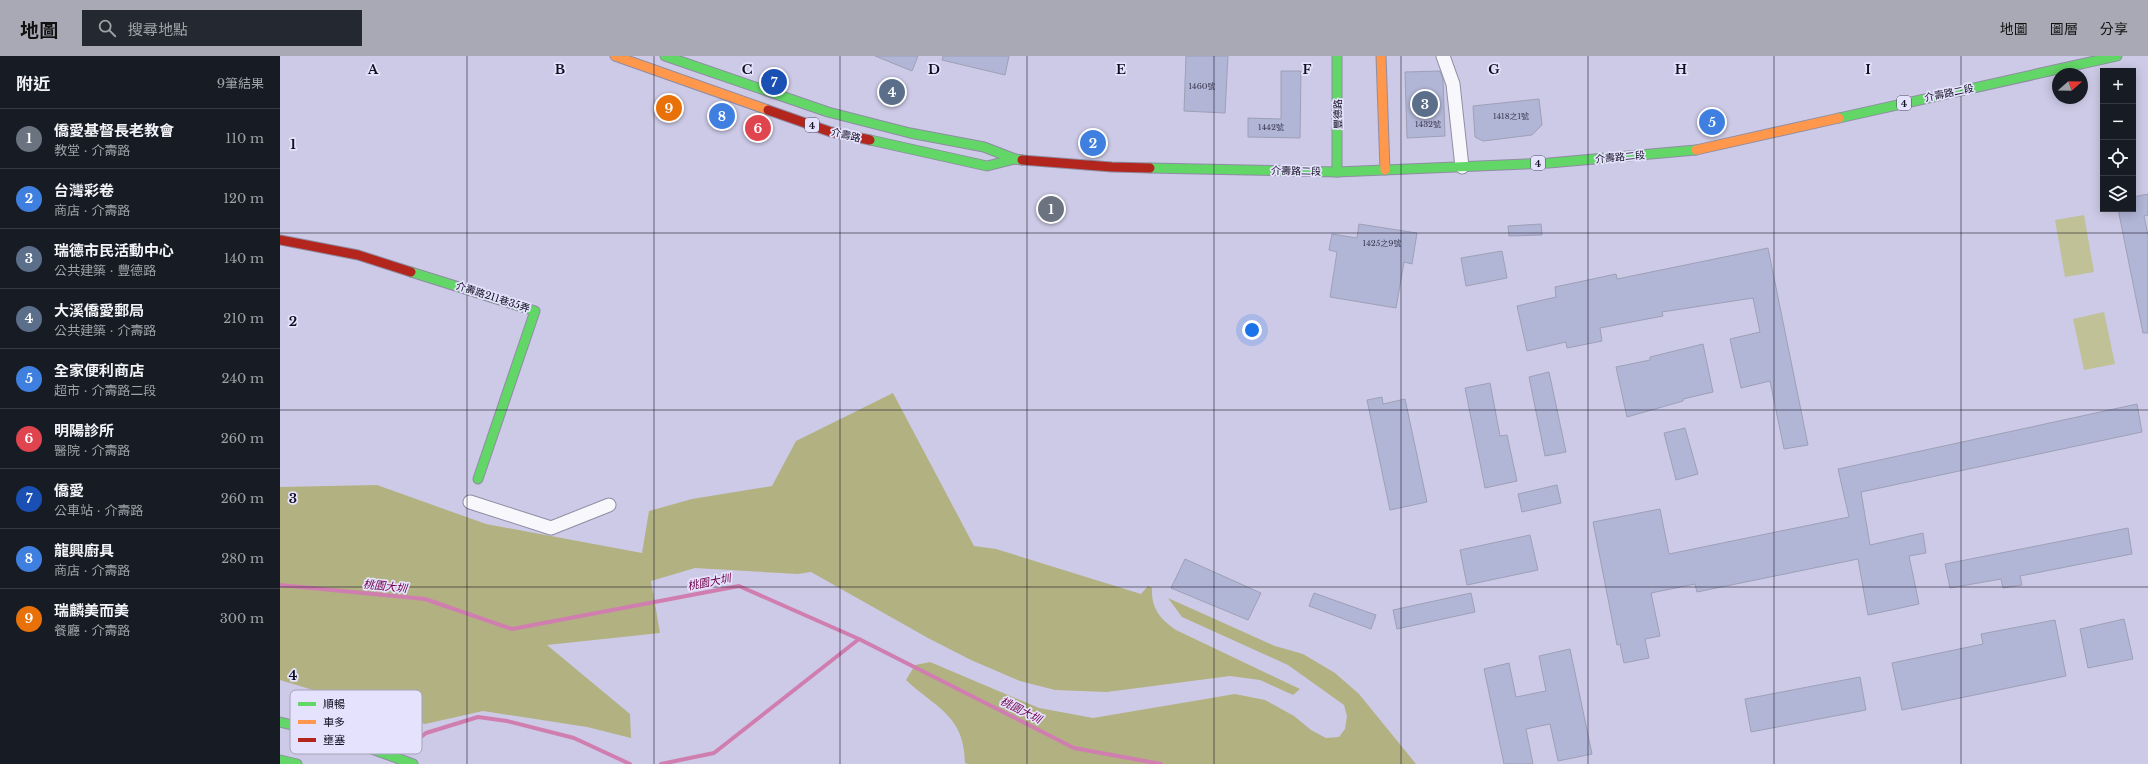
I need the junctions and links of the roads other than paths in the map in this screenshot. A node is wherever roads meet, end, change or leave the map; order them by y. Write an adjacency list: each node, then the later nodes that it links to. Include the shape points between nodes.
1 (615, 56): 7 (main road, 介壽路 / 4, via 831,132 987,166)
2 (665, 56): 7 (main road, 介壽路 / 4, via 828,112 910,133 984,147)
3 (1337, 56): 11 (main road, 豐德路)
4 (1381, 56): 10 (main road)
5 (1443, 56): 9 (street, via 1453,84)
6 (2117, 56): 9 (main road, 介壽路二段 / 4, via 1690,151 1549,163)
7 (1015, 159): 8 (main road, 介壽路 / 4)
8 (1112, 167): 11 (main road, 介壽路二段 / 4)
9 (1462, 167): 10 (main road, 介壽路二段 / 4)
10 (1385, 170): 11 (main road, 介壽路二段 / 4)
11 (1337, 172)
12 (280, 240): 13 (main road, 介壽路211巷35弄, via 358,255 535,311)
13 (478, 479)
14 (470, 502): 15 (street, via 551,528)
15 (609, 505)
16 (280, 722): 17 (main road)
17 (290, 724)
18 (386, 754): 21 (main road)
19 (280, 760): 20 (main road)
20 (297, 764)
21 (413, 764)

